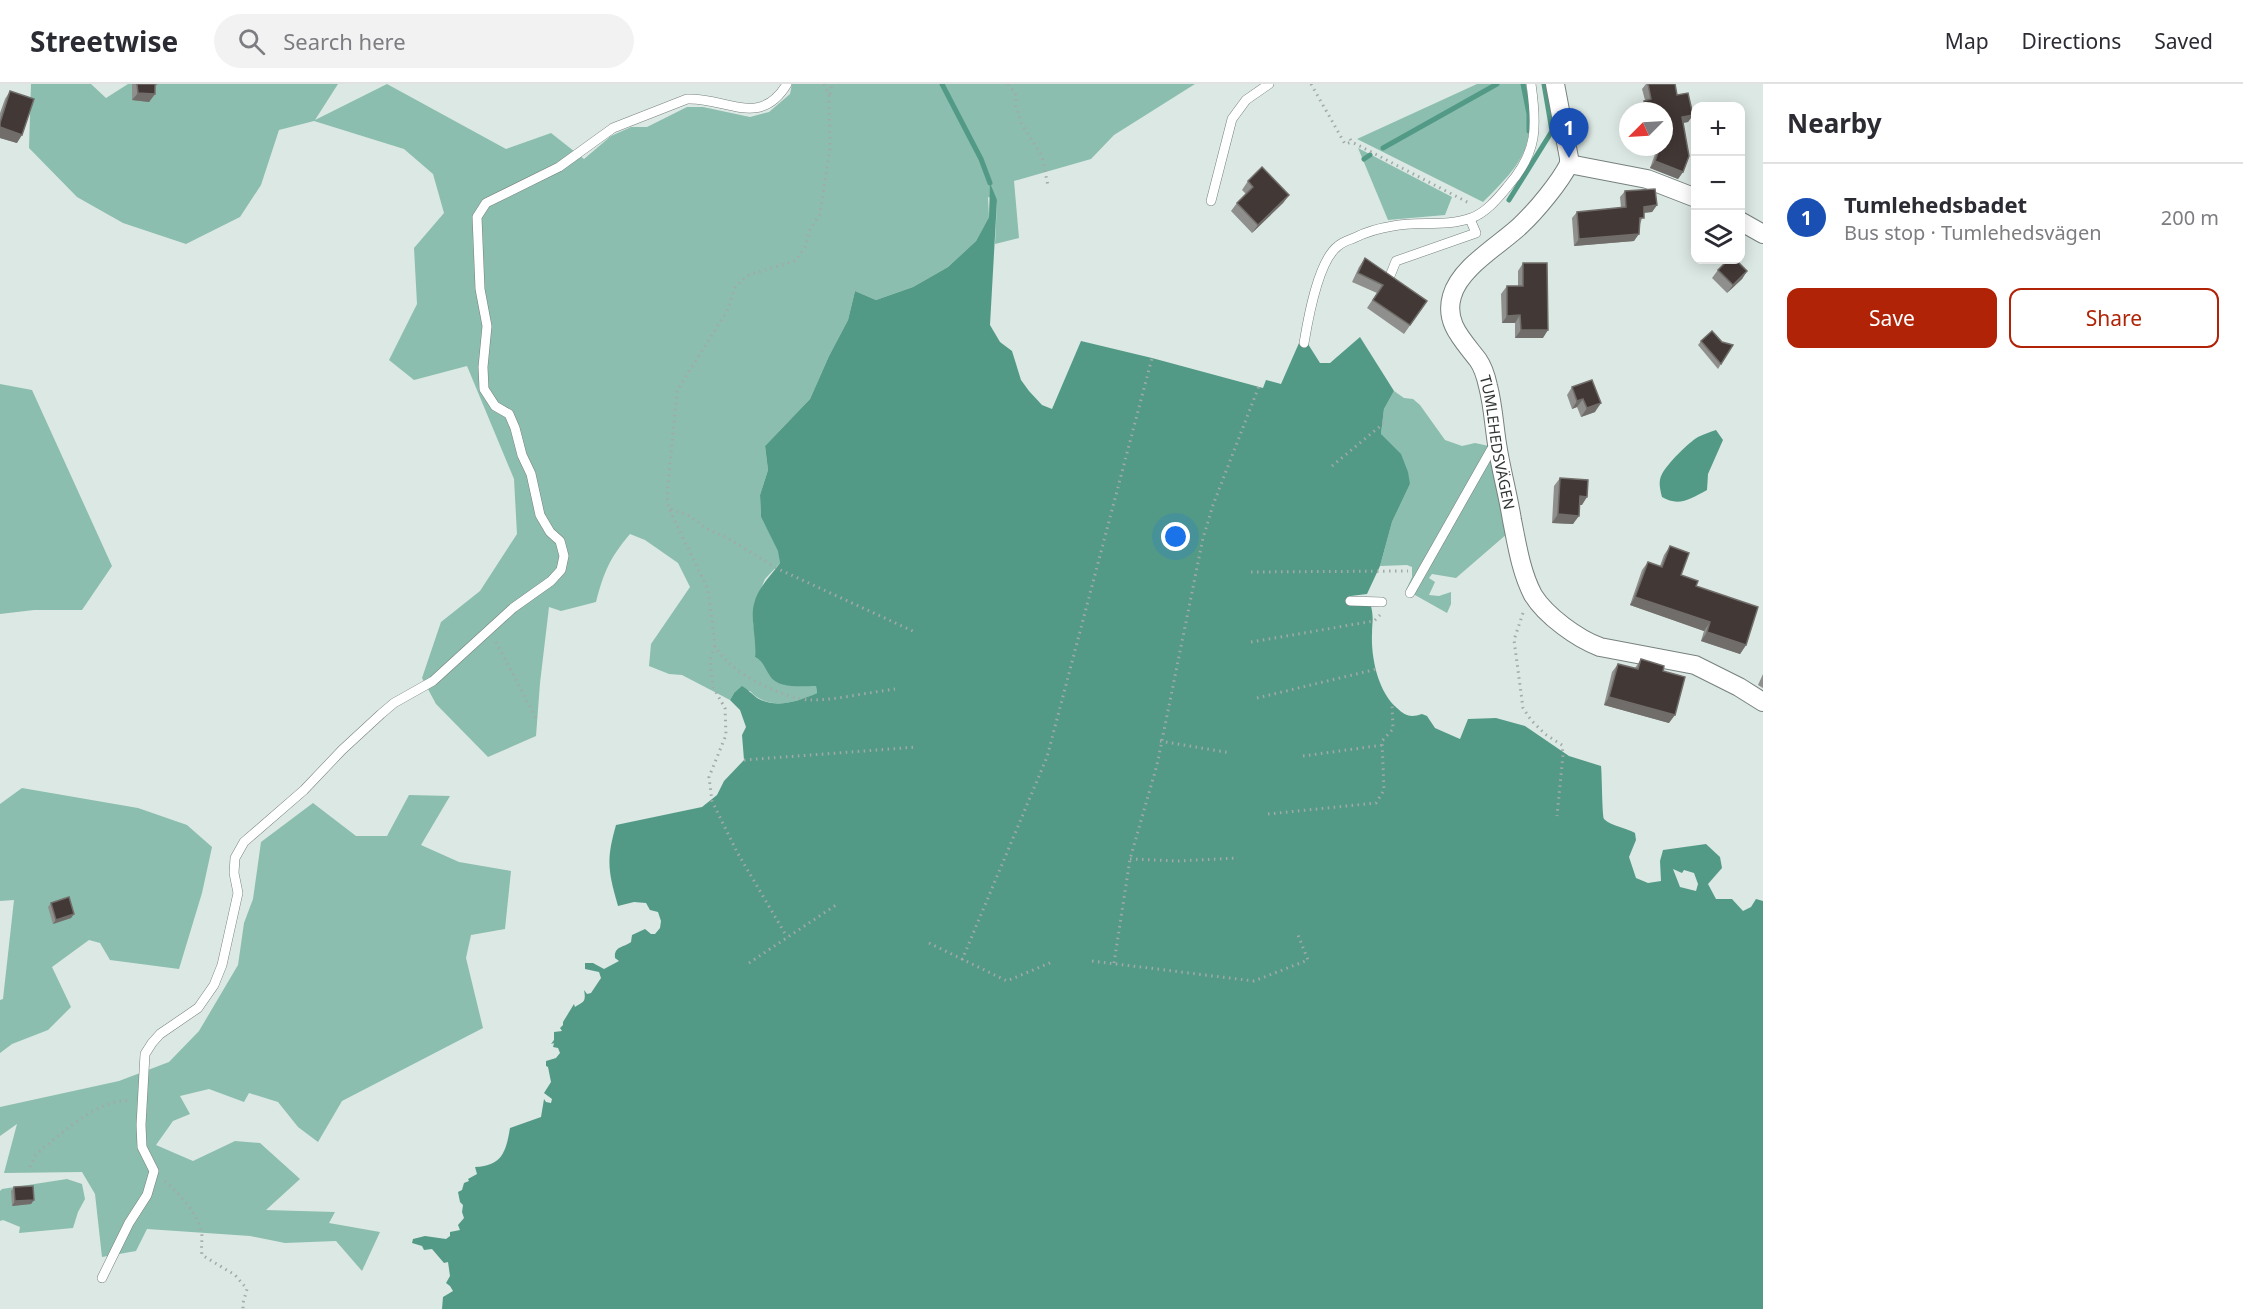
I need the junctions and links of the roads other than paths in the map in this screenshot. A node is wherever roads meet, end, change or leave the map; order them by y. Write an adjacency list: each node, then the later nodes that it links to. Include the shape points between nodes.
1 (787, 84): 18 (lane, via 778,98 762,106 743,109 699,98 687,99 620,124 559,168 498,196 480,210 476,229 487,326 484,389 495,406 509,414 531,474 540,515 560,541 564,556 561,570 433,681 381,714 238,850 233,865 238,893 214,985 198,1008 160,1035 149,1048 144,1063 142,1147 154,1171 147,1195)
2 (1269, 84): 7 (lane, via 1246,100 1232,119)
3 (1531, 84): 8 (lane, via 1534,141 1526,163 1484,211)
4 (1555, 84): 5 (street)
5 (1569, 164): 6 (street, via 1647,179); 13 (street, TUMLEHEDSVÄGEN, via 1532,214 1467,271 1453,293 1450,313 1455,331 1483,371)
6 (1691, 196)
7 (1211, 201)
8 (1470, 219): 11 (lane, via 1476,233 1396,261); 12 (lane, via 1395,225 1338,245 1327,258 1310,309)
9 (1745, 224): 10 (street)
10 (1763, 234)
11 (1390, 276)
12 (1304, 343)
13 (1497, 447): 14 (lane, via 1491,450); 17 (street, TUMLEHEDSVÄGEN, via 1518,554 1532,593 1546,610 1586,642 1695,665)
14 (1410, 593)
15 (1350, 601): 16 (lane)
16 (1382, 602)
17 (1763, 702)
18 (102, 1278)

